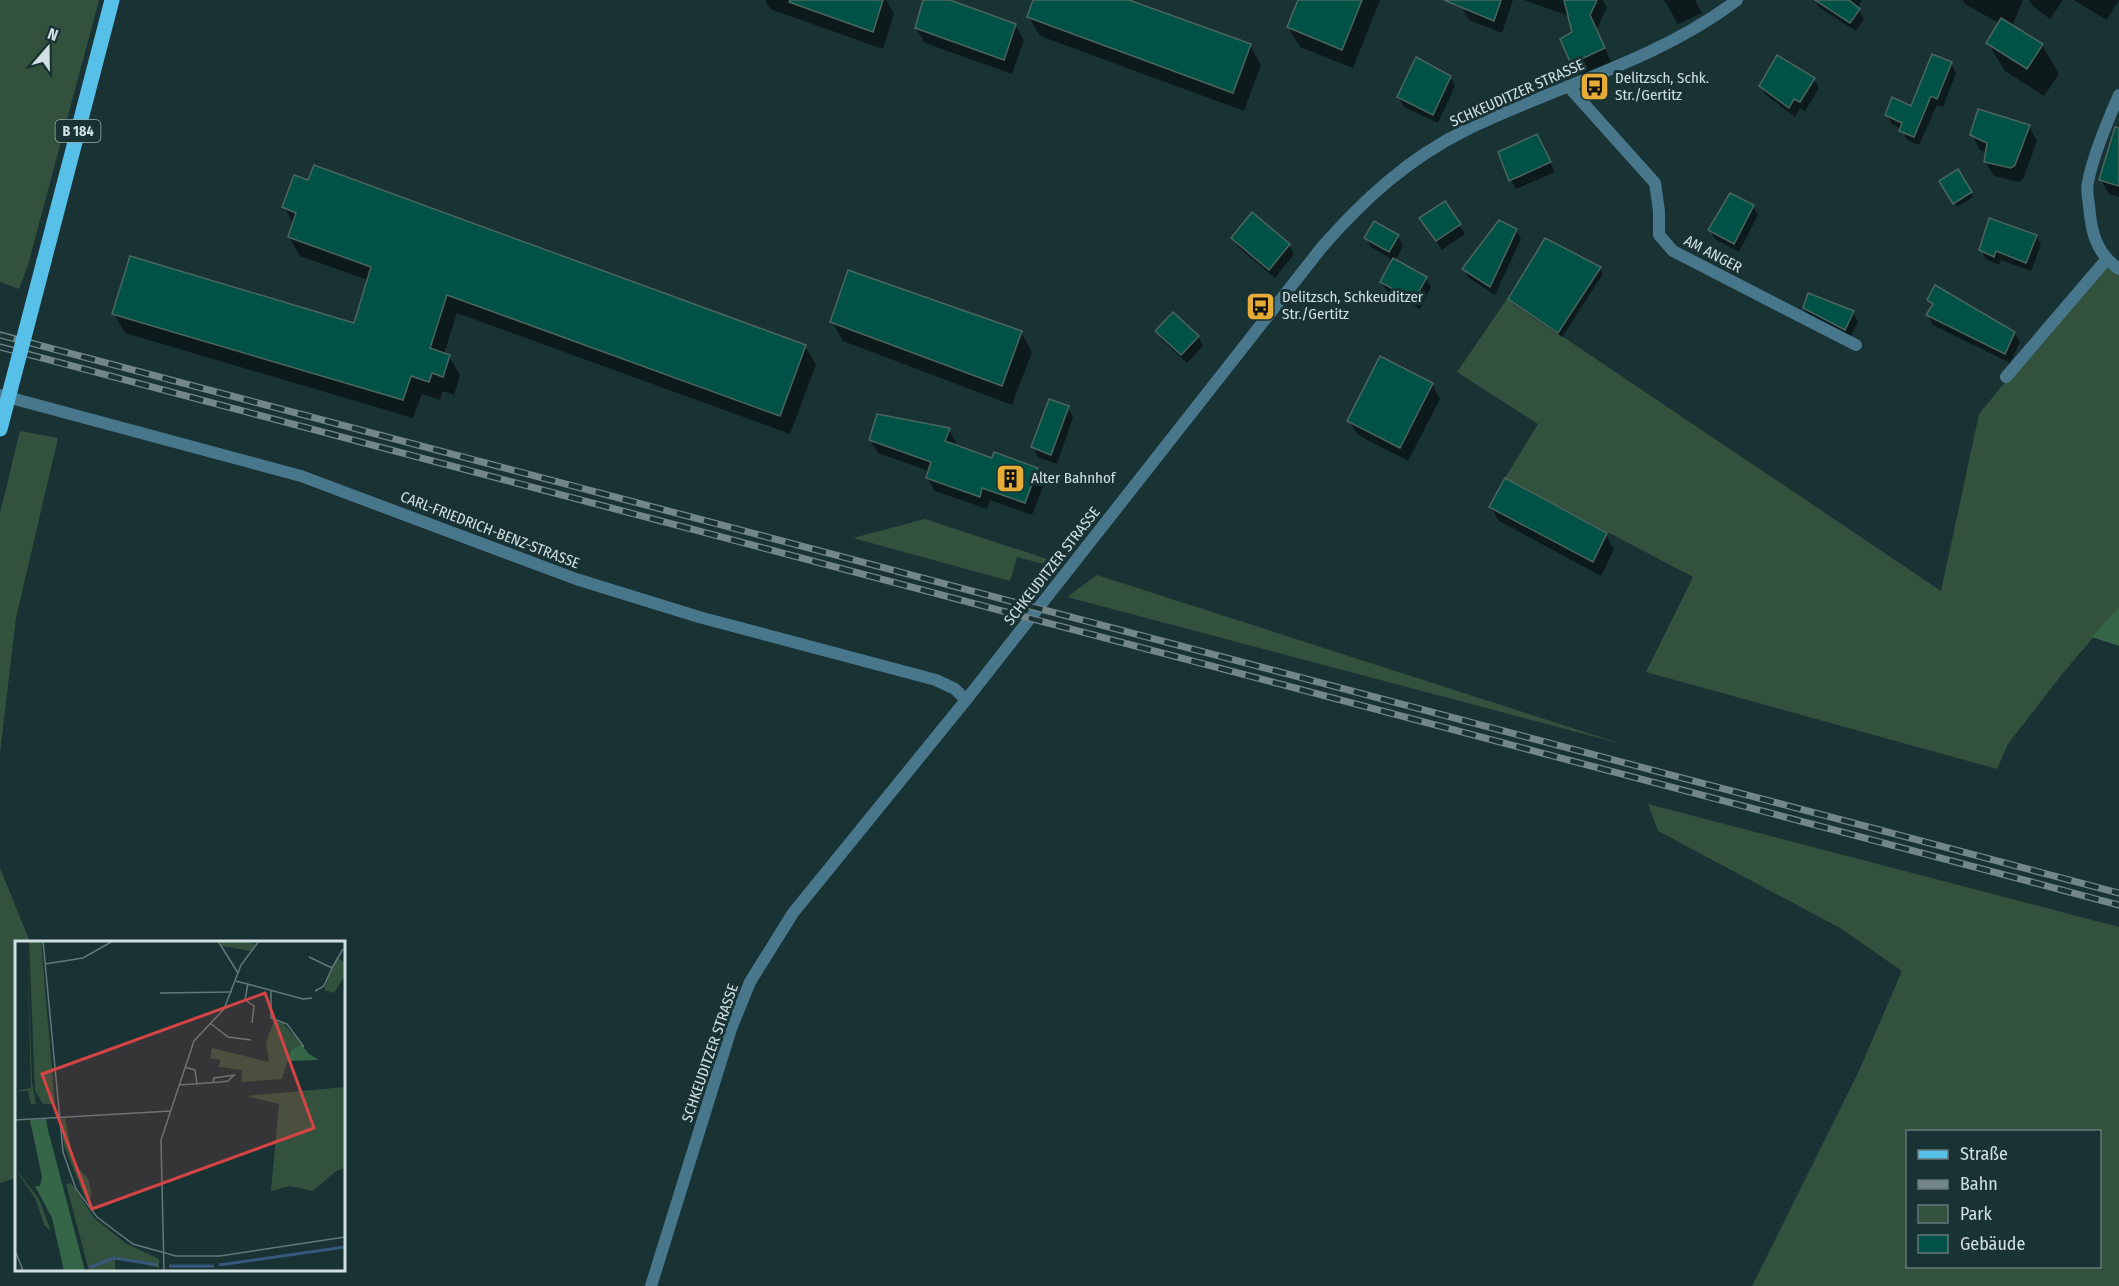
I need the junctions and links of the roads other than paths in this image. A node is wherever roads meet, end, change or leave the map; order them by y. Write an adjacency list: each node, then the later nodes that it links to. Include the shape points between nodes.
1 (112, 0): 10 (main road, B 184, bridge)
2 (1737, 0): 3 (street, SCHKEUDITZER STRASSE, via 1685,34)
3 (1568, 86): 7 (street, AM ANGER, via 1655,183 1659,235 1672,251); 11 (street, SCHKEUDITZER STRASSE, via 1464,131 1378,188 1346,219)
4 (2119, 95): 5 (street, via 2087,184 2090,225)
5 (2106, 260): 6 (street); 8 (street)
6 (2119, 269)
7 (1856, 345)
8 (2006, 377)
9 (0, 395): 11 (street, CARL-FRIEDRICH-BENZ-STRASSE, via 301,476 576,579 699,617 936,680 955,689)
10 (0, 429)
11 (966, 700): 12 (street, SCHKEUDITZER STRASSE, via 793,913 750,982 731,1029)
12 (651, 1286)

